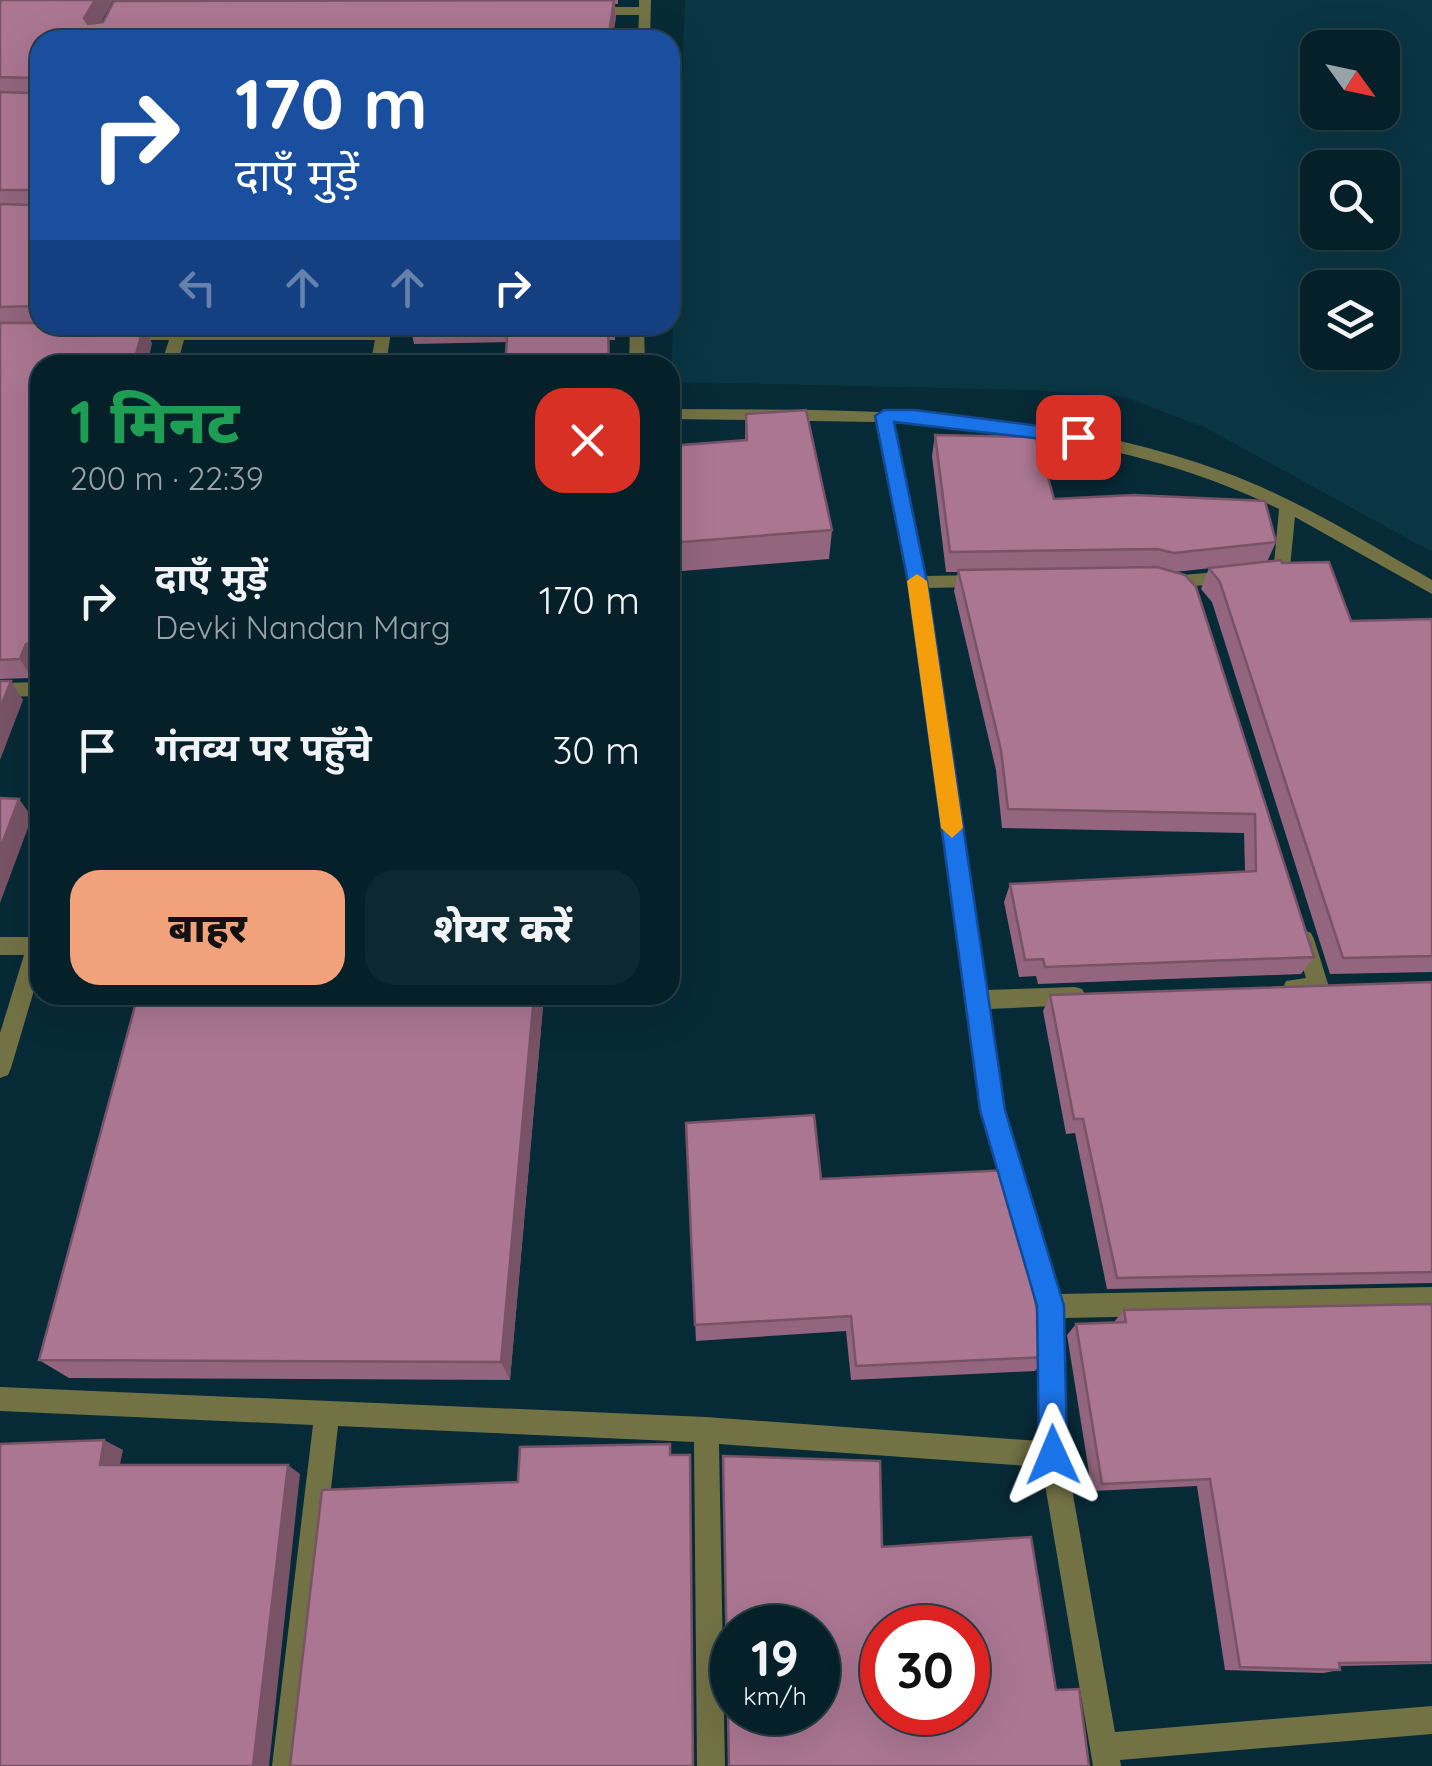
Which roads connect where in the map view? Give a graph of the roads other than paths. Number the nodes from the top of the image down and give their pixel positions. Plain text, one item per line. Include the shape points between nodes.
1 (645, 6) edge
2 (585, 11) edge
3 (99, 335) edge
4 (178, 335) joint
5 (172, 355) edge
6 (680, 414) edge
7 (884, 416) junction
8 (1288, 505) junction
9 (995, 581) edge
10 (917, 582) junction
11 (1432, 588) edge
12 (1200, 603) edge
13 (30, 689) edge
14 (0, 690) edge
15 (1296, 914) edge
16 (30, 942) edge
17 (0, 946) edge
18 (30, 970) edge
19 (1281, 988) edge
20 (1091, 996) edge
21 (977, 1000) junction
22 (0, 1068) edge
23 (1432, 1299) edge
24 (1050, 1306) junction
25 (0, 1399) edge
26 (327, 1414) junction
27 (706, 1430) junction
28 (1053, 1455) junction
29 (1432, 1720) edge
30 (1106, 1756) edge
31 (286, 1766) edge
32 (711, 1766) edge

1 - 2 street
3 - 4 street
4 - 5 street
6 - 7 street
7 - 8 street via 1078,437 1189,466
7 - 10 street
8 - 11 street
8 - 12 street via 1278,572 1160,581 1184,588
9 - 10 street
10 - 21 street
13 - 14 street
15 - 19 street via 1328,987
16 - 17 street
18 - 22 street
20 - 21 street
21 - 24 street via 993,1110
23 - 24 street
24 - 28 street
25 - 26 street
26 - 27 street
26 - 31 street
27 - 28 street
27 - 32 street
28 - 30 street
29 - 30 street

